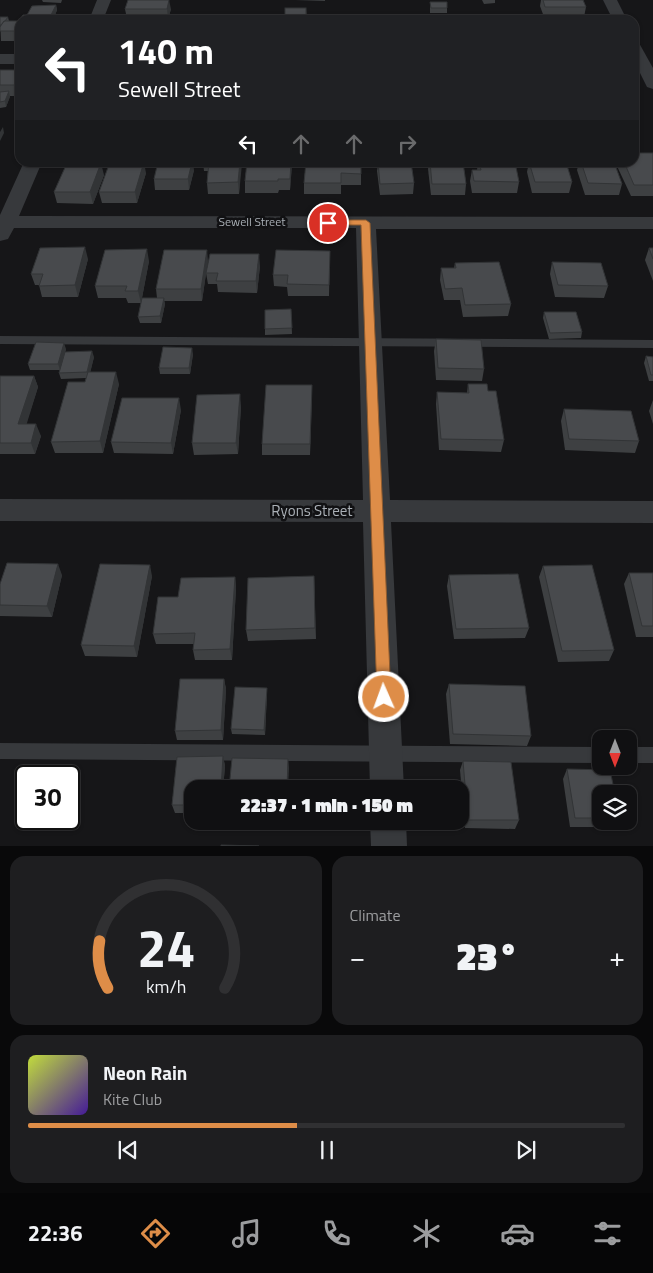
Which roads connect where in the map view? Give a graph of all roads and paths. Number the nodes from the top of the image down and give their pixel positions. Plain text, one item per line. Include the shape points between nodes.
1 (104, 0) edge
2 (610, 0) edge
3 (98, 15) edge
4 (618, 15) edge
5 (0, 59) edge
6 (15, 59) edge
7 (639, 61) edge
8 (653, 84) edge
9 (31, 167) edge
10 (366, 223) junction
11 (653, 223) edge
12 (2, 227) edge
13 (0, 340) edge
14 (370, 343) junction
15 (653, 344) edge
16 (0, 510) edge
17 (377, 511) junction
18 (653, 512) edge
19 (0, 751) edge
20 (386, 753) junction
21 (592, 755) edge
22 (638, 755) edge
23 (653, 755) edge
24 (387, 780) edge
25 (388, 830) edge
26 (389, 846) edge

1 - 3 street
2 - 4 street
5 - 6 street
7 - 8 street
9 - 12 street
10 - 11 street, Sewell Street
10 - 12 street, Sewell Street
10 - 14 street
13 - 14 lane
14 - 15 lane
14 - 17 street
16 - 17 street, Ryons Street
17 - 18 street, Ryons Street
17 - 20 street
19 - 20 lane
20 - 21 lane
20 - 24 street
22 - 23 lane
25 - 26 street

